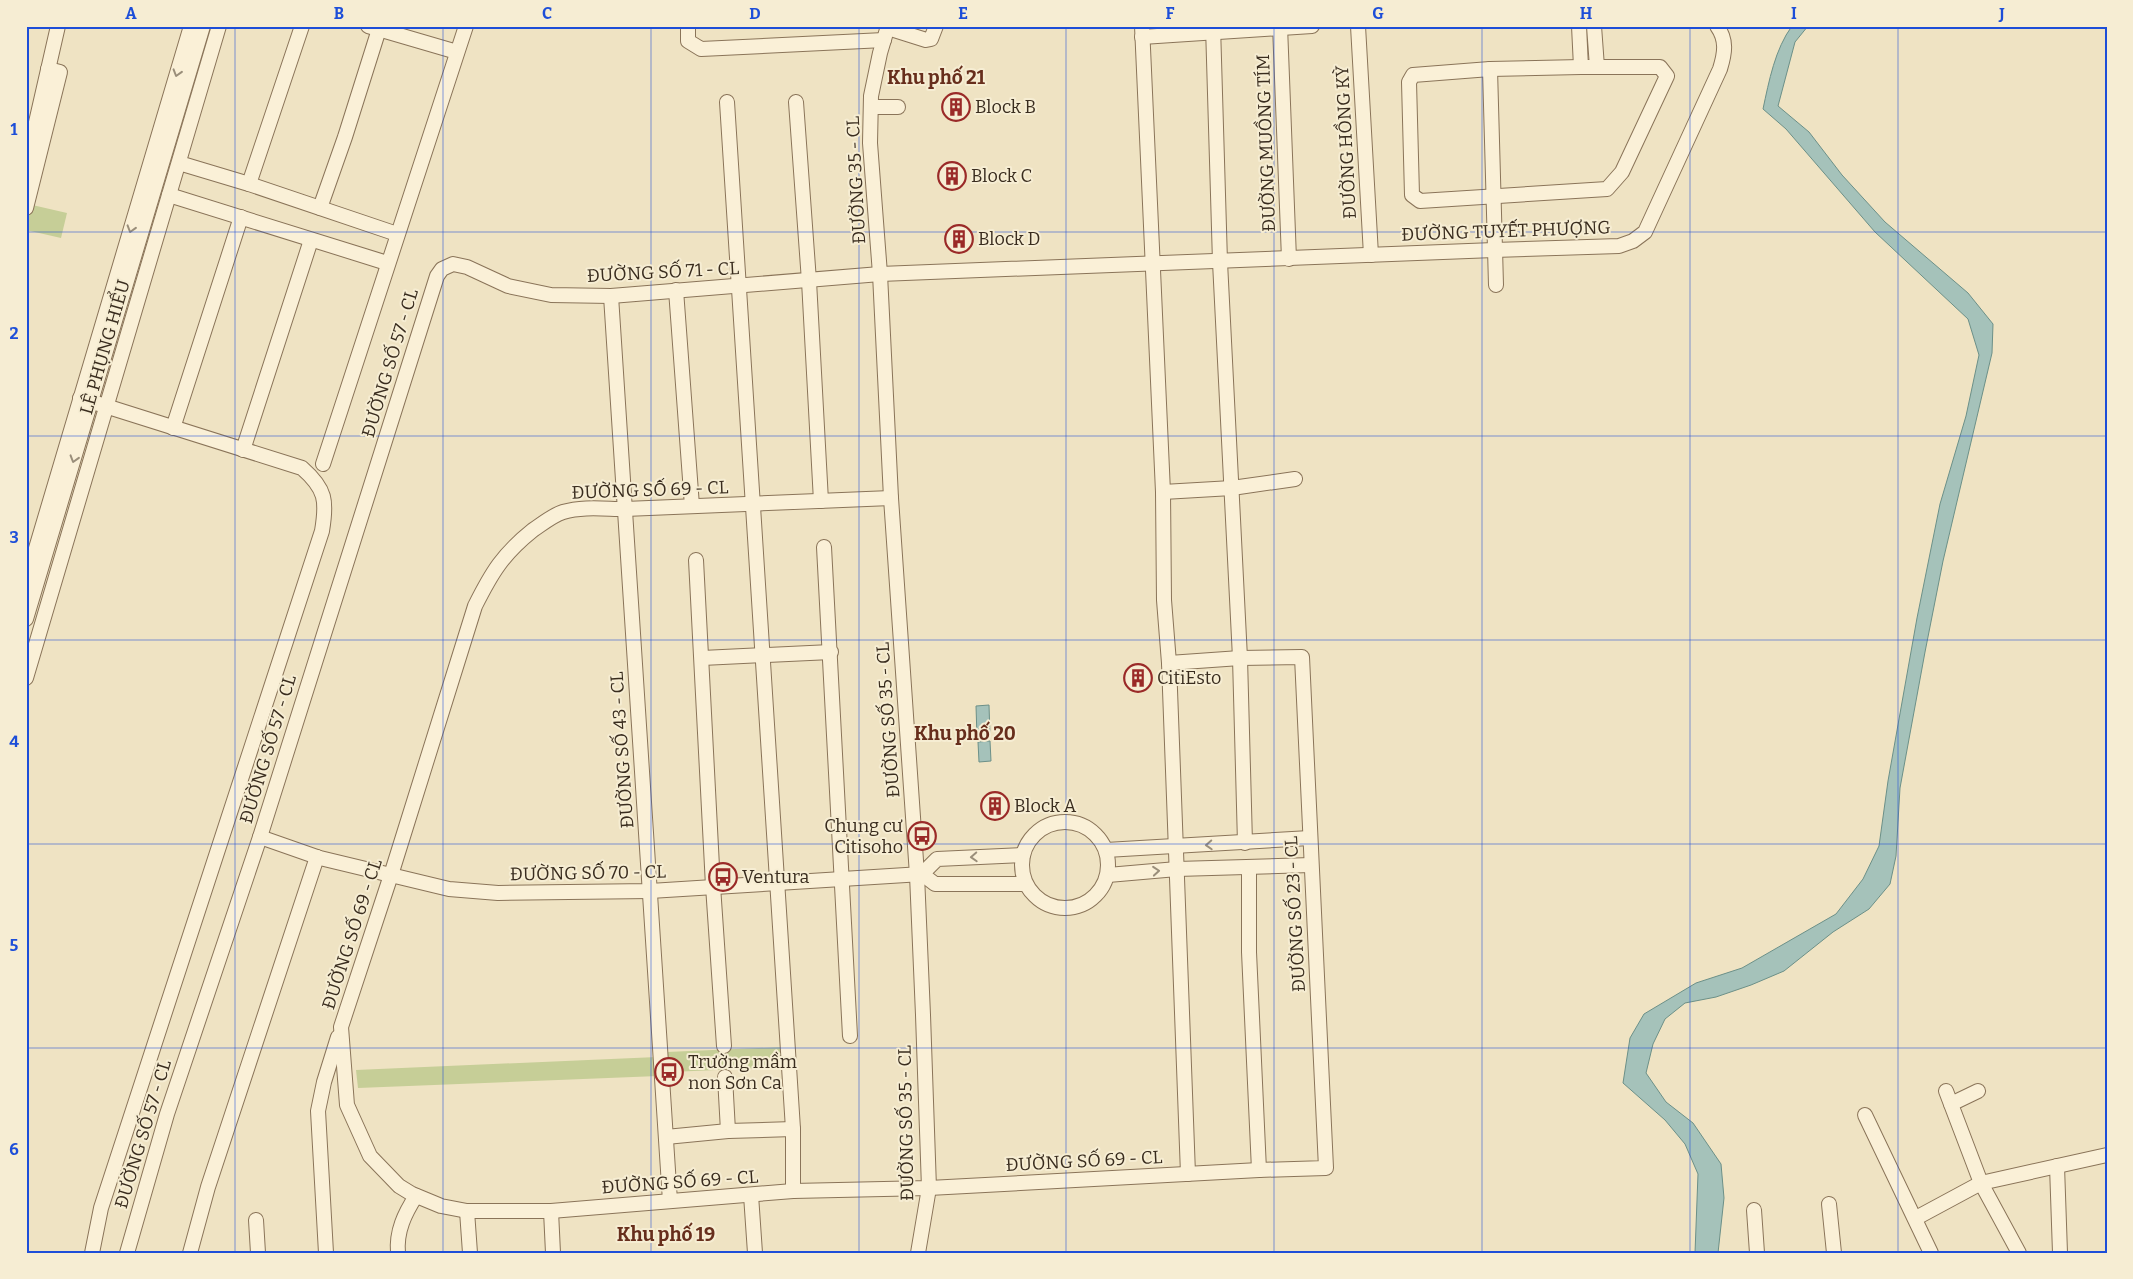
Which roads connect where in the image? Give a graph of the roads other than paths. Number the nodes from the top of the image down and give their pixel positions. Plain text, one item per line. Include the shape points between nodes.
1 (58, 26) edge
2 (191, 26) edge
3 (203, 26) edge
4 (214, 26) edge
5 (219, 26) edge
6 (302, 26) edge
7 (466, 26) edge
8 (688, 26) edge
9 (936, 26) edge
10 (1312, 26) edge
11 (1358, 26) edge
12 (1579, 26) edge
13 (1594, 26) edge
14 (1717, 26) edge
15 (375, 27) edge
16 (1280, 27) edge
17 (1213, 29) edge
18 (1142, 31) edge
19 (887, 32) edge
20 (457, 52) junction
21 (1581, 67) junction
22 (1597, 67) junction
23 (1490, 69) junction
24 (48, 70) junction
25 (727, 102) dead end
26 (796, 102) dead end
27 (871, 107) junction
28 (898, 107) dead end
29 (179, 163) junction
30 (26, 166) edge
31 (249, 184) junction
32 (170, 195) junction
33 (1493, 196) junction
34 (26, 208) edge
35 (320, 208) junction
36 (241, 218) junction
37 (397, 234) junction
38 (311, 240) junction
39 (1494, 250) junction
40 (1371, 255) junction
41 (1289, 259) junction
42 (1220, 262) junction
43 (387, 263) junction
44 (453, 264) joint
45 (1152, 264) junction
46 (880, 274) junction
47 (809, 281) junction
48 (1496, 284) dead end
49 (739, 287) junction
50 (676, 290) junction
51 (611, 296) junction
52 (95, 403) junction
53 (173, 428) junction
54 (243, 450) junction
55 (323, 464) dead end
56 (1295, 479) dead end
57 (1232, 488) junction
58 (1162, 492) junction
59 (891, 498) junction
60 (821, 501) junction
61 (753, 504) junction
62 (692, 506) junction
63 (625, 509) junction
64 (58, 528) junction
65 (824, 547) dead end
66 (696, 560) dead end
67 (26, 582) edge
68 (26, 619) edge
69 (831, 652) junction
70 (762, 656) junction
71 (702, 658) junction
72 (1240, 658) junction
73 (26, 659) edge
74 (1169, 663) junction
75 (26, 678) edge
76 (260, 837) junction
77 (1310, 838) junction
78 (1245, 843) junction
79 (1176, 846) junction
80 (1106, 850) junction
81 (1023, 855) junction
82 (317, 857) junction
83 (1311, 865) junction
84 (1249, 867) junction
85 (1177, 869) junction
86 (919, 874) junction
87 (391, 875) junction
88 (1108, 875) junction
89 (842, 878) junction
90 (777, 884) junction
91 (1025, 884) junction
92 (713, 886) junction
93 (650, 891) junction
94 (341, 1027) junction
95 (850, 1036) dead end
96 (724, 1046) dead end
97 (725, 1077) dead end
98 (1978, 1090) dead end
99 (1865, 1115) dead end
100 (792, 1129) junction
101 (728, 1131) junction
102 (666, 1137) junction
103 (2107, 1155) edge
104 (2057, 1166) junction
105 (1326, 1168) joint
106 (1259, 1170) junction
107 (1188, 1174) junction
108 (1981, 1183) junction
109 (929, 1188) junction
110 (793, 1191) junction
111 (751, 1195) junction
112 (416, 1196) junction
113 (670, 1201) junction
114 (1829, 1204) dead end
115 (1754, 1210) dead end
116 (467, 1211) junction
117 (551, 1211) junction
118 (1916, 1218) junction
119 (256, 1220) dead end
120 (92, 1253) edge
121 (127, 1253) edge
122 (190, 1253) edge
123 (258, 1253) edge
124 (326, 1253) edge
125 (398, 1253) edge
126 (470, 1253) edge
127 (553, 1253) edge
128 (755, 1253) edge
129 (918, 1253) edge
130 (1757, 1253) edge
131 (1834, 1253) edge
132 (1931, 1253) edge
133 (2018, 1253) edge
134 (2060, 1253) edge

1 - 24 street
2 -> 52 street, LÊ PHỤNG HIỂU
3 - 52 street, LÊ PHỤNG HIỂU
4 - 52 street, LÊ PHỤNG HIỂU
5 - 29 street, LÊ PHỤNG HIỂU
6 - 31 street
7 - 20 street
8 - 19 street via 688,41 701,49
9 - 19 street via 931,39 926,40
10 - 16 street
11 - 40 street, ĐƯỜNG HỒNG KỲ
12 - 21 street
13 - 22 street
14 - 39 street, ĐƯỜNG TUYẾT PHƯỢNG via 1724,41 1724,58 1645,232 1620,246
15 - 20 street
15 - 35 street via 345,137
16 - 17 street
16 - 41 street, ĐƯỜNG MUỒNG TÍM
17 - 18 street
17 - 42 street
18 - 45 street
19 - 27 street, ĐƯỜNG 35 - CL
20 - 37 street
21 - 22 street
21 - 23 street
22 - 33 street via 1660,67 1667,76 1616,181 1607,189
23 - 33 street
23 - 33 street via 1419,74 1409,82 1412,195 1420,201
24 - 30 street
24 - 34 street via 60,72
25 - 49 street
26 - 47 street
27 - 28 street
27 - 46 street, ĐƯỜNG 35 - CL via 870,144
29 - 31 street
29 - 32 street, LÊ PHỤNG HIỂU
31 - 35 street
32 - 36 street
32 - 52 street, LÊ PHỤNG HIỂU
33 - 39 street
35 - 37 street
36 - 38 street
36 - 53 street
37 - 43 street
38 - 43 street
38 - 54 street
39 - 40 street, ĐƯỜNG TUYẾT PHƯỢNG
39 - 48 street
40 - 41 street, ĐƯỜNG TUYẾT PHƯỢNG
41 - 42 street, ĐƯỜNG TUYẾT PHƯỢNG
42 - 45 street, ĐƯỜNG TUYẾT PHƯỢNG
42 - 57 street
43 - 55 street
44 - 51 street, ĐƯỜNG SỐ 71 - CL via 467,266 508,286 550,295
44 - 76 street, ĐƯỜNG SỐ 57 - CL via 442,269 437,276
45 - 46 street, ĐƯỜNG SỐ 71 - CL
45 - 58 street
46 - 47 street, ĐƯỜNG SỐ 71 - CL
46 - 59 street, ĐƯỜNG SỐ 35 - CL
47 - 49 street, ĐƯỜNG SỐ 71 - CL
47 - 60 street
49 - 50 street, ĐƯỜNG SỐ 71 - CL
49 - 61 street
50 - 51 street, ĐƯỜNG SỐ 71 - CL
50 - 62 street
51 - 63 street, ĐƯỜNG SỐ 43 - CL
52 - 53 street
52 - 64 street, LÊ PHỤNG HIỂU
52 -> 64 street, LÊ PHỤNG HIỂU
53 - 54 street
54 - 120 street via 302,468 314,478 324,494 326,510 322,531 101,1208
56 - 57 street
57 - 58 street
57 - 72 street
58 - 74 street
59 - 60 street, ĐƯỜNG SỐ 69 - CL
59 - 86 street, ĐƯỜNG SỐ 35 - CL
60 - 61 street, ĐƯỜNG SỐ 69 - CL
61 - 62 street, ĐƯỜNG SỐ 69 - CL
61 - 70 street
62 - 63 street, ĐƯỜNG SỐ 69 - CL
63 - 87 street, ĐƯỜNG SỐ 69 - CL via 592,508 562,512 511,548 491,573 475,606
63 - 93 street, ĐƯỜNG SỐ 43 - CL
64 - 67 street, LÊ PHỤNG HIỂU
64 - 68 street, LÊ PHỤNG HIỂU
64 - 73 street, LÊ PHỤNG HIỂU
64 - 75 street, LÊ PHỤNG HIỂU
65 - 69 street
66 - 71 street
69 - 70 street
69 - 89 street
70 - 71 street
70 - 90 street
71 - 92 street
72 - 74 street
72 - 77 street, ĐƯỜNG SỐ 23 - CL via 1302,657
72 - 78 street
74 - 79 street
76 - 82 street, ĐƯỜNG SỐ 70 - CL
76 - 121 street, ĐƯỜNG SỐ 57 - CL via 167,1114
77 - 78 street
77 - 83 street, ĐƯỜNG SỐ 23 - CL
78 -> 79 street
79 - 80 street
79 - 85 street
80 - 81 street via 1100,838 1089,829 1077,823 1063,822 1050,824 1038,832 1028,842
80 - 88 street
81 -> 86 street via 937,860
81 - 91 street
82 - 87 street, ĐƯỜNG SỐ 70 - CL
82 - 122 street via 208,1187
83 - 84 street
83 - 105 street, ĐƯỜNG SỐ 23 - CL
84 - 85 street
84 - 106 street via 1249,952
88 -> 85 street
85 - 107 street
86 - 89 street, ĐƯỜNG SỐ 70 - CL
86 - 91 street, ĐƯỜNG SỐ 70 - CL via 935,884
86 - 109 street, ĐƯỜNG SỐ 35 - CL
87 - 93 street, ĐƯỜNG SỐ 70 - CL via 449,889 498,893
87 - 94 street, ĐƯỜNG SỐ 69 - CL
88 - 91 street via 1100,891 1089,902 1076,908 1046,905
89 - 90 street, ĐƯỜNG SỐ 70 - CL
89 - 95 street
90 - 92 street, ĐƯỜNG SỐ 70 - CL
90 - 100 street
92 - 93 street, ĐƯỜNG SỐ 70 - CL
92 - 96 street
93 - 102 street, ĐƯỜNG SỐ 43 - CL
94 - 112 street, ĐƯỜNG SỐ 69 - CL via 347,1105 370,1156 399,1186
94 - 124 street via 318,1111
97 - 101 street
98 - 108 street via 1948,1097
99 - 118 street
100 - 101 street
100 - 110 street
101 - 102 street
102 - 113 street, ĐƯỜNG SỐ 43 - CL
103 - 104 street
104 - 108 street
104 - 134 street
105 - 106 street, ĐƯỜNG SỐ 69 - CL
106 - 107 street, ĐƯỜNG SỐ 69 - CL
107 - 109 street, ĐƯỜNG SỐ 69 - CL
108 - 118 street
108 - 133 street
109 - 110 street, ĐƯỜNG SỐ 69 - CL
109 - 129 street, ĐƯỜNG SỐ 35 - CL
110 - 111 street, ĐƯỜNG SỐ 69 - CL
111 - 113 street, ĐƯỜNG SỐ 69 - CL
111 - 128 street
112 - 116 street, ĐƯỜNG SỐ 69 - CL via 441,1206
112 - 125 street via 400,1226
113 - 117 street, ĐƯỜNG SỐ 69 - CL
114 - 131 street
115 - 130 street
116 - 117 street, ĐƯỜNG SỐ 69 - CL
116 - 126 street
117 - 127 street
118 - 132 street
119 - 123 street

